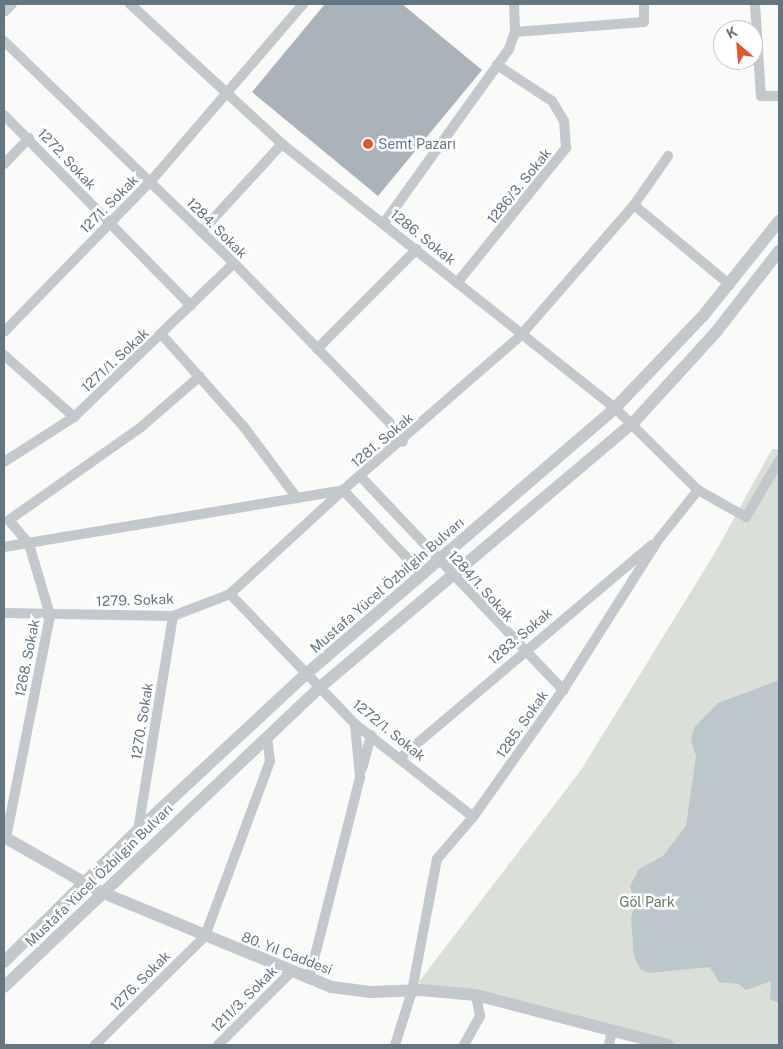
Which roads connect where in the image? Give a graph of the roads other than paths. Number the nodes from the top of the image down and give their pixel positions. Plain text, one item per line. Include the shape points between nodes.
1 (12, 4) edge
2 (130, 4) edge
3 (303, 4) edge
4 (514, 4) edge
5 (644, 4) edge
6 (755, 4) edge
7 (4, 12) edge
8 (515, 32) junction
9 (4, 41) edge
10 (497, 65) junction
11 (229, 92) junction
12 (779, 96) edge
13 (4, 115) edge
14 (29, 138) junction
15 (282, 144) junction
16 (668, 156) dead end
17 (4, 164) edge
18 (152, 181) junction
19 (634, 205) junction
20 (779, 221) edge
21 (109, 223) junction
22 (384, 223) junction
23 (201, 232) junction
24 (417, 249) junction
25 (779, 251) edge
26 (234, 263) junction
27 (458, 283) junction
28 (730, 286) junction
29 (191, 306) junction
30 (4, 332) edge
31 (162, 335) junction
32 (521, 335) junction
33 (317, 350) junction
34 (4, 355) edge
35 (200, 376) junction
36 (615, 408) junction
37 (74, 417) junction
38 (633, 423) junction
39 (403, 442) junction
40 (4, 462) edge
41 (779, 462) edge
42 (361, 477) junction
43 (343, 490) junction
44 (698, 490) junction
45 (297, 498) junction
46 (6, 517) edge
47 (658, 540) junction
48 (28, 544) junction
49 (4, 547) edge
50 (440, 560) junction
51 (422, 575) junction
52 (453, 575) junction
53 (230, 594) junction
54 (4, 613) edge
55 (50, 615) junction
56 (173, 616) junction
57 (522, 651) junction
58 (305, 675) junction
59 (320, 688) junction
60 (563, 690) junction
61 (355, 724) junction
62 (371, 735) junction
63 (267, 738) junction
64 (401, 757) junction
65 (360, 777) junction
66 (473, 817) junction
67 (138, 830) junction
68 (5, 837) edge
69 (86, 881) junction
70 (101, 892) junction
71 (204, 936) junction
72 (6, 956) edge
73 (290, 973) junction
74 (309, 979) junction
75 (4, 987) edge
76 (412, 991) junction
77 (476, 995) junction
78 (612, 1030) junction
79 (95, 1045) edge
80 (218, 1045) edge
81 (395, 1045) edge
82 (464, 1045) edge
83 (609, 1045) edge
84 (668, 1045) edge

1 - 7 street
2 - 11 street, 1286. Sokak
3 - 11 street, 1271. Sokak
4 - 8 street
5 - 8 street via 644,22
6 - 12 street via 762,96
8 - 10 street via 509,49
9 - 18 street, 1284. Sokak
10 - 22 street
10 - 27 street, 1286/3. Sokak via 552,101 564,121 566,148
11 - 15 street, 1286. Sokak
11 - 18 street, 1271. Sokak
13 - 14 street, 1272. Sokak
14 - 17 street
14 - 21 street, 1272. Sokak
15 - 22 street, 1286. Sokak
15 - 23 street
16 - 19 street, 1281. Sokak
18 - 21 street, 1271. Sokak
18 - 23 street, 1284. Sokak
19 - 28 street
19 - 32 street, 1281. Sokak
20 - 28 street, Mustafa Yücel Özbilgin Bulvarı
21 - 29 street, 1272. Sokak
21 - 30 street, 1271. Sokak
22 - 24 street, 1286. Sokak
23 - 26 street, 1284. Sokak
24 - 27 street, 1286. Sokak
24 - 33 street
25 - 38 street, Mustafa Yücel Özbilgin Bulvarı via 716,332
26 - 29 street, 1271/1. Sokak
26 - 33 street, 1284. Sokak
27 - 32 street, 1286. Sokak
28 - 36 street, Mustafa Yücel Özbilgin Bulvarı
29 - 31 street, 1271/1. Sokak
31 - 35 street
31 - 37 street, 1271/1. Sokak
32 - 36 street, 1286. Sokak
32 - 39 street, 1281. Sokak
33 - 39 street, 1284. Sokak via 389,422
34 - 37 street
35 - 45 street
35 - 46 street via 140,428
36 - 38 street, 1286. Sokak
36 - 50 street, Mustafa Yücel Özbilgin Bulvarı
37 - 40 street, 1271/1. Sokak
38 - 44 street, 1286. Sokak
38 - 52 street, Mustafa Yücel Özbilgin Bulvarı
39 - 42 street, 1281. Sokak
41 - 44 street, 1286. Sokak via 746,517
42 - 43 street, 1281. Sokak
42 - 50 street, 1284/1. Sokak
43 - 45 street, 1281. Sokak
43 - 51 street
43 - 53 street, 1279. Sokak
44 - 47 street, 1285. Sokak
45 - 48 street, 1281. Sokak
46 - 48 street
47 - 57 street, 1283. Sokak
47 - 60 street, 1285. Sokak
48 - 49 street, 1281. Sokak
48 - 55 street, 1268. Sokak
50 - 51 street, Mustafa Yücel Özbilgin Bulvarı
50 - 52 street, 1284/1. Sokak
51 - 58 street, Mustafa Yücel Özbilgin Bulvarı
52 - 57 street, 1284/1. Sokak
52 - 59 street, Mustafa Yücel Özbilgin Bulvarı
53 - 56 street, 1279. Sokak
53 - 58 street, 1272/1. Sokak
54 - 55 street, 1279. Sokak
55 - 56 street, 1279. Sokak
55 - 68 street, 1268. Sokak
56 - 67 street, 1270. Sokak
57 - 60 street, 1284/1. Sokak
57 - 64 street, 1283. Sokak
58 - 59 street, 1272/1. Sokak
58 - 67 street, Mustafa Yücel Özbilgin Bulvarı
59 - 61 street, 1272/1. Sokak
59 - 63 street, Mustafa Yücel Özbilgin Bulvarı
60 - 66 street, 1285. Sokak
61 - 62 street, 1272/1. Sokak
61 - 65 street
62 - 64 street, 1272/1. Sokak
62 - 65 street
63 - 70 street, Mustafa Yücel Özbilgin Bulvarı
63 - 71 street via 270,761
64 - 66 street, 1272/1. Sokak
65 - 74 street
66 - 76 street, 1285. Sokak via 437,859
67 - 69 street, Mustafa Yücel Özbilgin Bulvarı
68 - 69 street, 80. Yıl Caddesi
69 - 70 street, 80. Yıl Caddesi
69 - 72 street, Mustafa Yücel Özbilgin Bulvarı
70 - 71 street, 80. Yıl Caddesi
70 - 75 street, Mustafa Yücel Özbilgin Bulvarı
71 - 73 street, 80. Yıl Caddesi
71 - 79 street, 1276. Sokak
73 - 74 street, 80. Yıl Caddesi
73 - 80 street, 1211/3. Sokak
74 - 76 street, 80. Yıl Caddesi via 371,992
76 - 77 street, 80. Yıl Caddesi
76 - 81 street, 1285. Sokak
77 - 78 street, 80. Yıl Caddesi
77 - 82 street via 480,1016
78 - 83 street
78 - 84 street, 80. Yıl Caddesi

